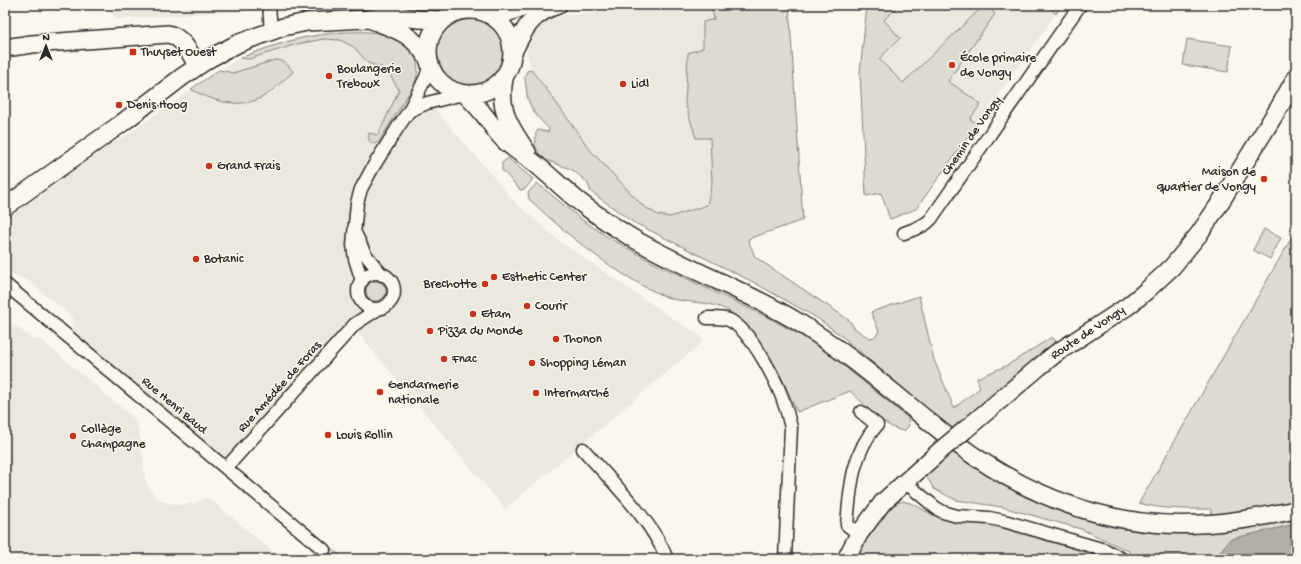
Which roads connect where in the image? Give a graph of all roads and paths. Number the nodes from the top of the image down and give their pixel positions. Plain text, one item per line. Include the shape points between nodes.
1 (269, 5) edge
2 (528, 5) edge
3 (558, 5) edge
4 (1080, 5) edge
5 (492, 16) junction
6 (367, 19) junction
7 (443, 20) junction
8 (271, 31) junction
9 (5, 48) edge
10 (513, 52) junction
11 (429, 62) junction
12 (198, 66) junction
13 (1296, 77) edge
14 (504, 79) junction
15 (464, 94) junction
16 (409, 111) junction
17 (537, 166) junction
18 (5, 207) edge
19 (354, 230) junction
20 (904, 233) dead end
21 (382, 275) junction
22 (362, 281) junction
23 (5, 284) edge
24 (361, 301) junction
25 (378, 309) junction
26 (707, 318) dead end
27 (355, 324) junction
28 (861, 412) dead end
29 (583, 450) dead end
30 (226, 468) junction
31 (905, 482) junction
32 (1296, 510) edge
33 (859, 534) junction
34 (324, 550) dead end
35 (667, 559) edge
36 (785, 559) edge
37 (846, 559) edge
38 (1122, 559) edge

1 - 8 street
2 - 5 main road
3 - 10 main road via 540,12 531,20
4 - 20 street, Chemin de Vongy via 931,219 926,224
5 - 7 main road via 480,11 467,10 454,13
5 - 10 main road via 507,32
6 - 7 main road via 392,15
6 - 8 main road via 308,22
6 - 11 main road via 404,33 416,42
7 - 11 main road via 431,37 428,48
8 - 12 main road via 232,46
9 - 12 main road via 168,34 180,40
10 - 14 main road
11 - 15 main road via 437,79 444,86
11 - 16 street via 426,77
12 - 18 main road
13 - 31 main road, Route de Vongy, bridge via 1218,206 1176,263 1137,299 1047,361
14 - 15 main road via 486,92
14 - 17 main road via 502,98 507,119
15 - 16 street via 427,103
15 - 17 main road via 505,141
16 - 19 street via 364,182 357,203
17 - 32 main road via 579,201 628,235 798,322 853,360 959,445 1039,494 1083,510 1129,520 1176,524 1223,522
19 - 21 street via 365,254
19 - 22 street via 354,254
21 - 22 street via 373,274
21 - 25 street via 392,283 394,295 390,304
22 - 24 street via 359,289
23 - 30 street, Rue Henri Baud
24 - 25 street via 370,308
24 - 27 street, Rue Amédée de Foras
25 - 27 street, Rue Amédée de Foras
26 - 36 street via 730,320 744,333 761,355 786,409 791,427
27 - 30 street, Rue Amédée de Foras
28 - 33 street via 877,425 863,444 856,461 850,494 847,525
29 - 35 street via 645,520
30 - 34 street, Rue Henri Baud
31 - 33 main road, Route de Vongy via 883,502
31 - 38 street via 943,512 1004,521 1105,550
33 - 37 main road, Route de Vongy

